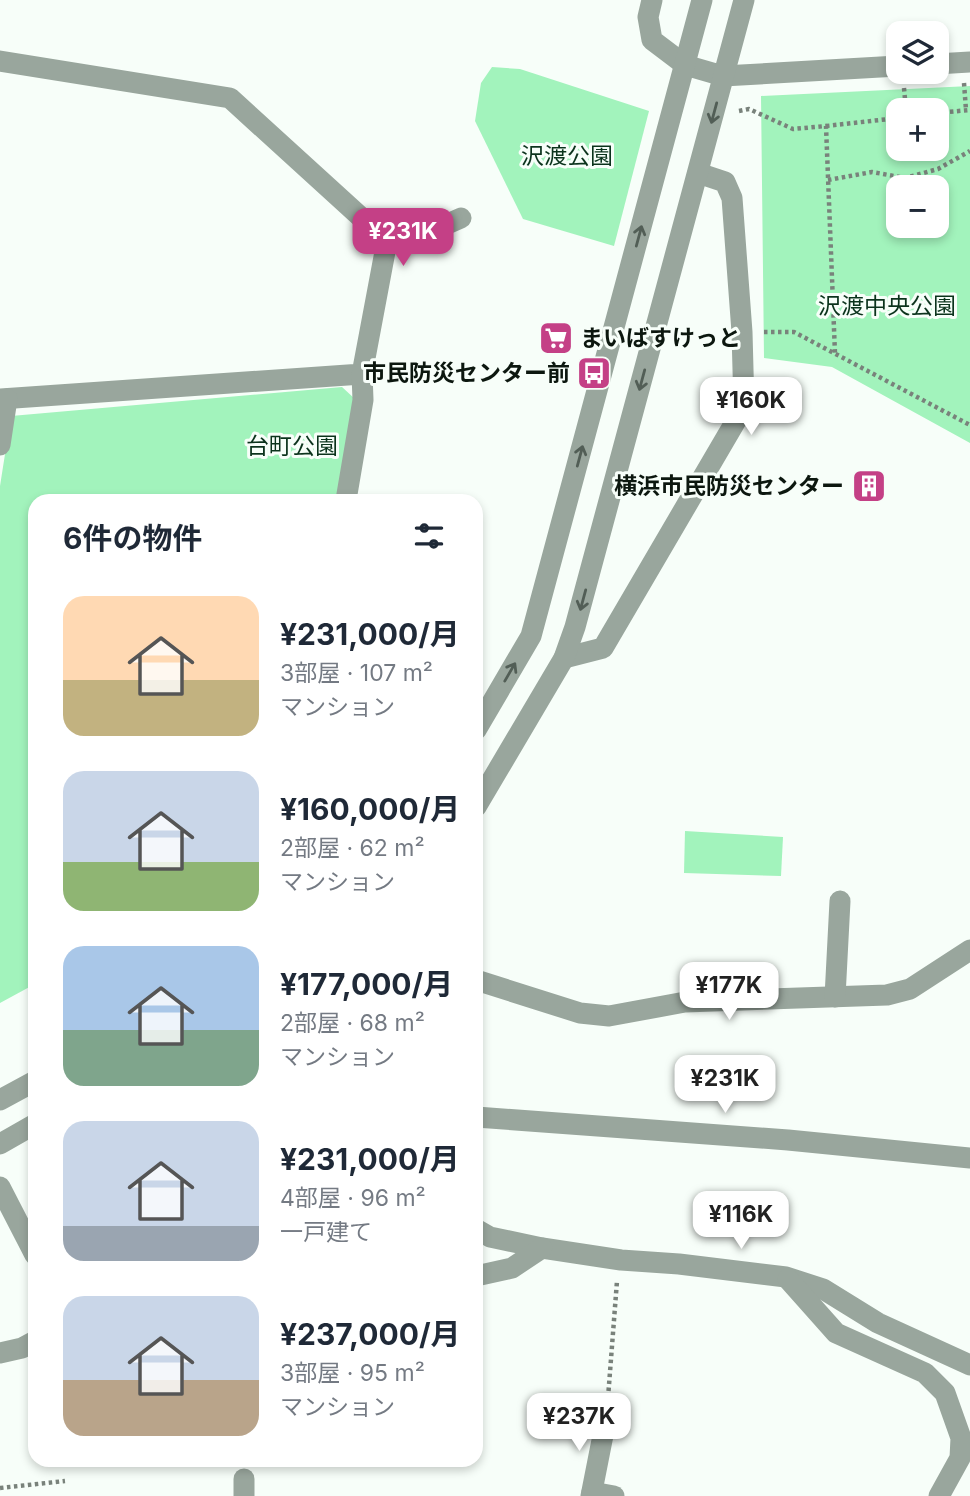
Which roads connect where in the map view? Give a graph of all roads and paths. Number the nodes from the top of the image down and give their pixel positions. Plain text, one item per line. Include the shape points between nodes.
1 (652, 0) edge
2 (702, 0) edge
3 (744, 0) edge
4 (0, 61) edge
5 (685, 65) junction
6 (949, 66) edge
7 (967, 69) edge
8 (886, 73) edge
9 (723, 76) junction
10 (714, 110) junction
11 (968, 110) edge
12 (949, 112) edge
13 (886, 119) edge
14 (826, 126) junction
15 (970, 151) edge
16 (698, 173) junction
17 (828, 180) junction
18 (461, 218) dead end
19 (387, 241) junction
20 (742, 332) junction
21 (835, 354) junction
22 (362, 374) junction
23 (4, 399) edge
24 (970, 425) edge
25 (0, 445) edge
26 (347, 494) edge
27 (564, 657) junction
28 (483, 718) edge
29 (483, 795) edge
30 (840, 901) dead end
31 (970, 950) edge
32 (483, 982) edge
33 (835, 997) junction
34 (28, 1085) edge
35 (0, 1100) edge
36 (483, 1118) edge
37 (28, 1128) edge
38 (0, 1144) edge
39 (970, 1158) edge
40 (0, 1187) edge
41 (483, 1233) edge
42 (28, 1240) edge
43 (542, 1248) junction
44 (619, 1266) junction
45 (483, 1274) edge
46 (786, 1278) junction
47 (28, 1345) edge
48 (0, 1353) edge
49 (970, 1365) edge
50 (606, 1420) joint
51 (65, 1481) dead end
52 (0, 1488) edge
53 (592, 1494) edge
54 (614, 1496) edge
55 (939, 1496) edge

1 - 5 street via 648,17 652,40
2 - 5 street
3 - 9 street
4 - 19 street via 230,99
5 - 9 street
28 -> 5 street via 531,636
6 - 7 street
7 - 11 path
8 - 9 street
9 - 10 street
10 - 14 path via 748,109 793,129
10 -> 16 street
11 - 12 path
13 - 14 path
14 - 17 path
15 - 17 path via 938,169 905,178 872,172
16 - 20 street via 725,182 732,198
16 -> 27 street
17 - 21 path
18 - 19 street via 404,243
19 - 22 street
20 - 21 path via 794,332
20 - 27 street via 744,407 603,648
21 - 24 path
22 - 23 street
22 - 26 street via 363,400
23 - 25 street
27 - 29 street
30 - 33 street
31 - 33 street via 910,989 887,995
32 - 33 street via 580,1013 609,1016 685,1002
34 - 35 street
36 - 39 street
37 - 38 street
40 - 42 street
41 - 43 street
43 - 44 street
43 - 45 street via 512,1268
44 - 46 street via 679,1264
44 - 50 path
46 - 49 street via 823,1289 878,1323
46 - 55 street via 836,1334 925,1373 945,1393 961,1438 960,1458
47 - 48 street
50 - 53 street
51 - 52 path
53 - 54 street

